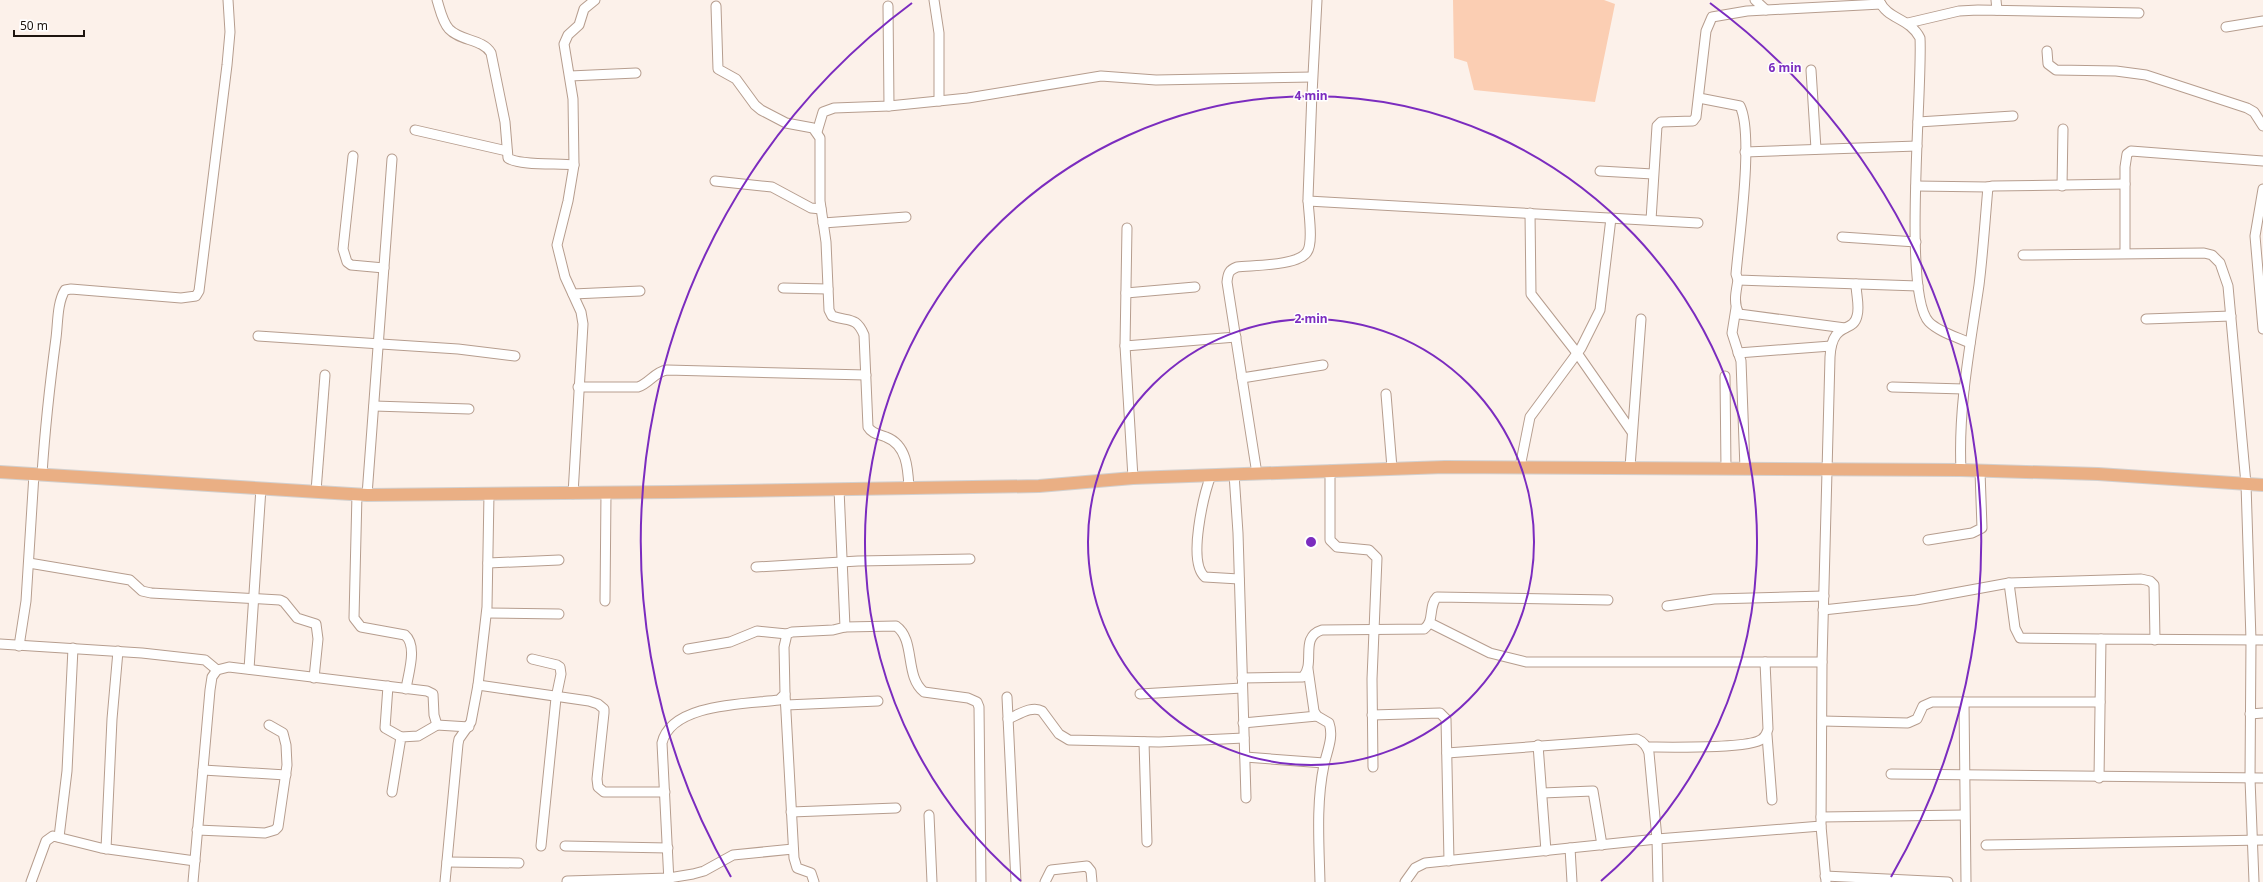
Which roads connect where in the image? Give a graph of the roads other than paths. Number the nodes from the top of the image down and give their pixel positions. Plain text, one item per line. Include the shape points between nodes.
1 (228, 0) edge
2 (437, 0) edge
3 (595, 0) edge
4 (934, 0) edge
5 (1317, 0) edge
6 (1755, 0) edge
7 (1996, 0) edge
8 (1880, 2) edge
9 (1801, 4) edge
10 (716, 6) dead end
11 (888, 6) dead end
12 (1766, 10) junction
13 (1997, 10) junction
14 (2139, 13) dead end
15 (2263, 21) edge
16 (1908, 23) junction
17 (2226, 27) dead end
18 (2047, 51) dead end
19 (1811, 70) dead end
20 (636, 73) dead end
21 (570, 76) junction
22 (1312, 77) junction
23 (1699, 98) junction
24 (939, 101) junction
25 (889, 106) junction
26 (2013, 116) dead end
27 (1918, 122) junction
28 (2263, 126) edge
29 (2063, 129) dead end
30 (415, 130) dead end
31 (817, 132) junction
32 (1917, 146) junction
33 (1816, 149) junction
34 (507, 151) junction
35 (1745, 152) junction
36 (354, 156) dead end
37 (392, 159) dead end
38 (2263, 161) edge
39 (574, 164) junction
40 (1600, 171) dead end
41 (1653, 174) junction
42 (715, 181) dead end
43 (2125, 184) junction
44 (1916, 186) junction
45 (2062, 186) junction
46 (1988, 188) junction
47 (2263, 189) edge
48 (1308, 201) junction
49 (821, 209) junction
50 (1530, 213) junction
51 (906, 217) dead end
52 (1611, 218) junction
53 (1651, 220) junction
54 (1698, 223) dead end
55 (823, 224) junction
56 (1127, 228) dead end
57 (2259, 235) edge
58 (1842, 237) dead end
59 (1916, 242) junction
60 (2124, 253) junction
61 (2023, 255) dead end
62 (384, 268) junction
63 (1738, 280) junction
64 (1856, 284) junction
65 (1918, 286) junction
66 (1194, 287) dead end
67 (783, 288) dead end
68 (828, 289) junction
69 (640, 291) dead end
70 (1126, 293) junction
71 (572, 294) junction
72 (1736, 308) junction
73 (2231, 316) junction
74 (1641, 319) dead end
75 (2146, 319) dead end
76 (1845, 328) junction
77 (2263, 329) edge
78 (258, 336) dead end
79 (1236, 336) junction
80 (1970, 343) junction
81 (379, 344) junction
82 (1125, 346) junction
83 (1831, 346) junction
84 (1738, 352) junction
85 (1577, 353) junction
86 (515, 356) dead end
87 (1323, 365) dead end
88 (325, 375) dead end
89 (866, 375) junction
90 (1725, 376) dead end
91 (1242, 378) junction
92 (578, 387) junction
93 (1892, 387) dead end
94 (1964, 389) junction
95 (1386, 394) dead end
96 (374, 406) junction
97 (470, 409) dead end
98 (1632, 432) junction
99 (1520, 467) junction
100 (1630, 467) junction
101 (1392, 468) junction
102 (1726, 469) junction
103 (1745, 469) junction
104 (1330, 470) junction
105 (1962, 470) junction
106 (1826, 471) junction
107 (1980, 471) junction
108 (0, 472) edge
109 (38, 474) junction
110 (1234, 474) junction
111 (1257, 474) junction
112 (1211, 475) junction
113 (1133, 478) junction
114 (2246, 484) junction
115 (2263, 485) edge
116 (261, 488) junction
117 (908, 488) junction
118 (839, 489) junction
119 (316, 491) junction
120 (606, 493) junction
121 (362, 494) junction
122 (489, 494) junction
123 (573, 494) junction
124 (1928, 540) dead end
125 (970, 559) dead end
126 (559, 560) dead end
127 (843, 562) junction
128 (29, 563) junction
129 (488, 563) junction
130 (756, 566) dead end
131 (1239, 579) junction
132 (2009, 583) junction
133 (1824, 596) junction
134 (254, 599) junction
135 (1608, 600) dead end
136 (605, 601) dead end
137 (1667, 606) dead end
138 (1823, 610) junction
139 (487, 613) junction
140 (559, 614) dead end
141 (1430, 623) junction
142 (845, 627) junction
143 (1375, 628) junction
144 (787, 634) junction
145 (2101, 639) junction
146 (2155, 640) junction
147 (2251, 640) junction
148 (2263, 640) edge
149 (0, 644) edge
150 (19, 646) junction
151 (73, 648) junction
152 (688, 649) dead end
153 (118, 651) junction
154 (532, 659) dead end
155 (1765, 662) junction
156 (1822, 662) junction
157 (1307, 668) junction
158 (249, 669) junction
159 (217, 670) junction
160 (314, 678) junction
161 (1242, 678) junction
162 (478, 685) junction
163 (388, 686) junction
164 (1242, 688) junction
165 (406, 689) junction
166 (785, 694) junction
167 (1140, 694) dead end
168 (1007, 697) dead end
169 (556, 698) junction
170 (878, 701) dead end
171 (1964, 702) junction
172 (2100, 702) junction
173 (786, 705) junction
174 (2263, 713) edge
175 (2250, 714) junction
176 (1372, 715) junction
177 (1317, 716) junction
178 (1008, 719) junction
179 (1822, 721) junction
180 (1243, 723) junction
181 (269, 725) dead end
182 (437, 725) junction
183 (469, 727) junction
184 (1767, 734) junction
185 (401, 736) junction
186 (1244, 738) junction
187 (1144, 742) junction
188 (1538, 745) junction
189 (1647, 747) junction
190 (1448, 752) junction
191 (1245, 757) junction
192 (1324, 763) junction
193 (1373, 767) dead end
194 (202, 770) junction
195 (1891, 774) dead end
196 (286, 775) junction
197 (1964, 776) junction
198 (2099, 778) junction
199 (2263, 778) edge
200 (2250, 779) junction
201 (392, 792) dead end
202 (666, 792) junction
203 (1542, 793) junction
204 (1246, 798) dead end
205 (1772, 800) dead end
206 (896, 808) dead end
207 (791, 812) junction
208 (929, 815) dead end
209 (1964, 815) junction
210 (1821, 821) junction
211 (197, 830) junction
212 (59, 837) junction
213 (1657, 839) junction
214 (2253, 840) junction
215 (2263, 840) edge
216 (1147, 842) dead end
217 (1602, 845) junction
218 (1986, 845) dead end
219 (541, 846) dead end
220 (564, 846) dead end
221 (668, 848) junction
222 (1570, 848) junction
223 (106, 849) junction
224 (793, 849) junction
225 (1546, 851) junction
226 (195, 861) junction
227 (1448, 861) junction
228 (447, 862) junction
229 (519, 863) dead end
230 (1826, 879) edge
231 (669, 880) edge
232 (567, 881) dead end
233 (31, 882) edge
234 (193, 882) edge
235 (445, 882) edge
236 (814, 882) edge
237 (932, 882) edge
238 (981, 882) edge
239 (1016, 882) edge
240 (1046, 882) edge
241 (1092, 882) edge
242 (1320, 882) edge
243 (1405, 882) edge
244 (1572, 882) edge
245 (1658, 882) edge
246 (1948, 882) edge
247 (1966, 882) edge
248 (2254, 882) edge

1 - 109 street via 228,58 199,291 196,296 181,298 65,290 59,312
2 - 34 street via 448,28 456,35 488,48 491,53 505,122
3 - 21 street via 584,9 579,25 566,38 564,49
4 - 24 street via 939,33
5 - 22 street
6 - 12 street
7 - 13 street
8 - 9 street
8 - 16 street via 1888,13
9 - 12 street
10 - 31 street via 718,69 736,79 761,110 786,123 813,128
11 - 25 street
12 - 23 street via 1718,14 1712,17 1706,31
13 - 14 street
13 - 16 street via 1959,11
15 - 17 street
16 - 27 street via 1920,38
18 - 28 street via 2048,64 2056,70 2124,72 2157,78 2247,108 2254,112
19 - 33 street
20 - 21 street
21 - 39 street
22 - 24 street via 1156,80 1101,76
22 - 48 street
23 - 35 street via 1740,106 1744,117
23 - 41 street via 1693,121 1661,122 1657,126
24 - 25 street
25 - 31 street via 834,108 825,111
26 - 27 street
27 - 32 street
29 - 45 street
30 - 34 street
31 - 49 street via 820,138
32 - 33 street
32 - 44 street
33 - 35 street
34 - 39 street via 508,158 512,161
35 - 63 street via 1736,274
36 - 62 street via 344,242 345,257 351,265
37 - 62 street
38 - 43 street via 2131,151 2127,154
39 - 71 street via 557,244
40 - 41 street
41 - 53 street
42 - 49 street via 772,187 811,208
43 - 45 street
43 - 60 street
44 - 46 street
44 - 59 street
45 - 46 street
46 - 80 street
47 - 57 street
48 - 50 street
48 - 79 street via 1310,243 1304,255 1291,262 1237,267 1231,269 1228,274
49 - 55 street
50 - 52 street
50 - 85 street via 1531,294
51 - 55 street
52 - 53 street
52 - 85 street via 1600,310
53 - 54 street
55 - 68 street
56 - 70 street
57 - 77 street
58 - 59 street
59 - 65 street
60 - 61 street
60 - 73 street via 2188,252 2212,255 2225,273
62 - 81 street
63 - 64 street
63 - 72 street
64 - 65 street
64 - 76 street via 1858,315 1855,322
65 - 80 street via 1923,313 1929,322
66 - 70 street
67 - 68 street
68 - 89 street via 829,310 832,316 854,321 864,335
69 - 71 street
70 - 82 street
71 - 92 street via 581,312 583,324
72 - 76 street via 1740,314
72 - 84 street via 1732,333
73 - 75 street
73 - 114 street
74 - 98 street
76 - 83 street via 1837,332
78 - 81 street
79 - 82 street
79 - 91 street
80 - 94 street
81 - 86 street
81 - 96 street
82 - 113 street
83 - 84 street
83 - 106 street
84 - 103 street via 1743,392
85 - 98 street
85 - 99 street via 1530,417
87 - 91 street
88 - 119 street
89 - 92 street via 667,370 655,373 638,387
89 - 117 street via 868,427 874,433 893,440 903,453
90 - 102 street
91 - 111 street
92 - 123 street
93 - 94 street
94 - 105 street via 1960,443
95 - 101 street
96 - 97 street
96 - 121 street
98 - 100 street
99 - 100 main road
99 - 101 main road
100 - 102 main road
101 - 104 main road
102 - 103 main road
103 - 106 main road
104 - 111 main road
104 - 143 street via 1330,540 1337,547 1369,550 1377,558
105 - 106 main road
105 - 107 main road
106 - 133 street
107 - 114 main road via 2098,474
107 - 124 street via 1982,528 1972,533
108 - 109 main road
109 - 116 main road
109 - 128 street
110 - 111 main road
110 - 112 main road
110 - 131 street
112 - 113 main road
112 - 131 street via 1204,494 1198,533 1200,570 1205,577
113 - 117 main road via 1039,486
114 - 115 main road
114 - 147 street
116 - 119 main road
116 - 134 street
117 - 118 main road
118 - 120 main road
118 - 127 street
119 - 121 main road
120 - 123 main road
120 - 136 street
121 - 122 main road
121 - 165 street via 354,618 362,626 405,635 408,638 411,649
122 - 123 main road
122 - 129 street
125 - 127 street
126 - 129 street
127 - 130 street
127 - 142 street
128 - 134 street via 130,580 142,591 151,593
128 - 150 street
129 - 139 street
131 - 161 street
132 - 138 street via 1916,600
132 - 145 street via 2015,628 2020,638
132 - 146 street via 2141,579 2150,581 2155,589
133 - 137 street via 1714,599
133 - 138 street
134 - 158 street
134 - 160 street via 280,600 297,618 316,624 318,639
135 - 141 street via 1440,597 1434,600
138 - 156 street
139 - 140 street
139 - 162 street
141 - 143 street via 1419,630
141 - 155 street via 1490,654 1526,662
142 - 144 street
142 - 238 street via 896,626 904,634 913,676 920,689 924,692 968,698 977,702
143 - 157 street via 1314,632 1310,637
143 - 176 street
144 - 152 street via 757,631 730,642
144 - 166 street via 784,647
145 - 146 street
145 - 172 street
146 - 147 street
147 - 148 street
147 - 175 street
149 - 150 street
150 - 151 street
151 - 153 street
151 - 212 street via 67,771
153 - 159 street via 205,660
153 - 223 street
154 - 169 street via 560,667
155 - 156 street
155 - 184 street
156 - 179 street
157 - 161 street via 1306,674 1298,678
157 - 177 street
158 - 159 street via 223,667
158 - 160 street
159 - 194 street via 211,684
160 - 163 street
161 - 164 street
162 - 169 street
162 - 183 street
163 - 165 street
163 - 185 street via 385,728
164 - 167 street
164 - 180 street
165 - 182 street via 433,694
166 - 173 street
166 - 202 street via 779,700 699,711 671,727 664,734 662,743
168 - 178 street
169 - 202 street via 594,702 604,709 597,779 601,791
169 - 219 street
170 - 173 street
171 - 172 street
171 - 179 street via 1926,703 1917,719 1908,723
171 - 197 street
172 - 198 street
173 - 207 street
174 - 175 street
175 - 200 street
176 - 190 street via 1440,713 1447,725
176 - 193 street
177 - 180 street
177 - 192 street via 1329,723 1330,727 1330,743
178 - 187 street via 1031,709 1038,709 1059,734 1069,740
178 - 239 street
179 - 210 street
180 - 186 street
181 - 196 street via 285,737
182 - 183 street
182 - 185 street via 418,736
183 - 228 street via 458,744
184 - 189 street via 1756,742 1739,745
184 - 205 street
185 - 201 street
186 - 187 street
186 - 191 street
187 - 216 street
188 - 189 street via 1637,740
188 - 190 street
188 - 203 street
189 - 213 street
190 - 227 street
191 - 192 street
191 - 204 street
192 - 242 street via 1319,812
194 - 196 street
194 - 211 street
195 - 197 street
196 - 211 street via 280,818 275,830 266,833
197 - 198 street
197 - 209 street
198 - 200 street
199 - 200 street
200 - 214 street
202 - 221 street
203 - 217 street via 1593,791
203 - 225 street
206 - 207 street
207 - 224 street
208 - 237 street
209 - 210 street
209 - 247 street
210 - 213 street
210 - 230 street
211 - 226 street
212 - 223 street
212 - 233 street via 53,836 46,841
213 - 217 street
213 - 245 street
214 - 215 street
214 - 218 street
214 - 248 street
217 - 222 street
220 - 221 street
221 - 231 street
222 - 225 street
222 - 244 street
223 - 226 street
224 - 231 street via 732,855 704,871
224 - 236 street via 797,868 811,872
225 - 227 street
226 - 234 street
227 - 243 street via 1420,865 1410,873
228 - 229 street
228 - 235 street
230 - 246 street
231 - 232 street
240 - 241 street via 1051,870 1088,866

